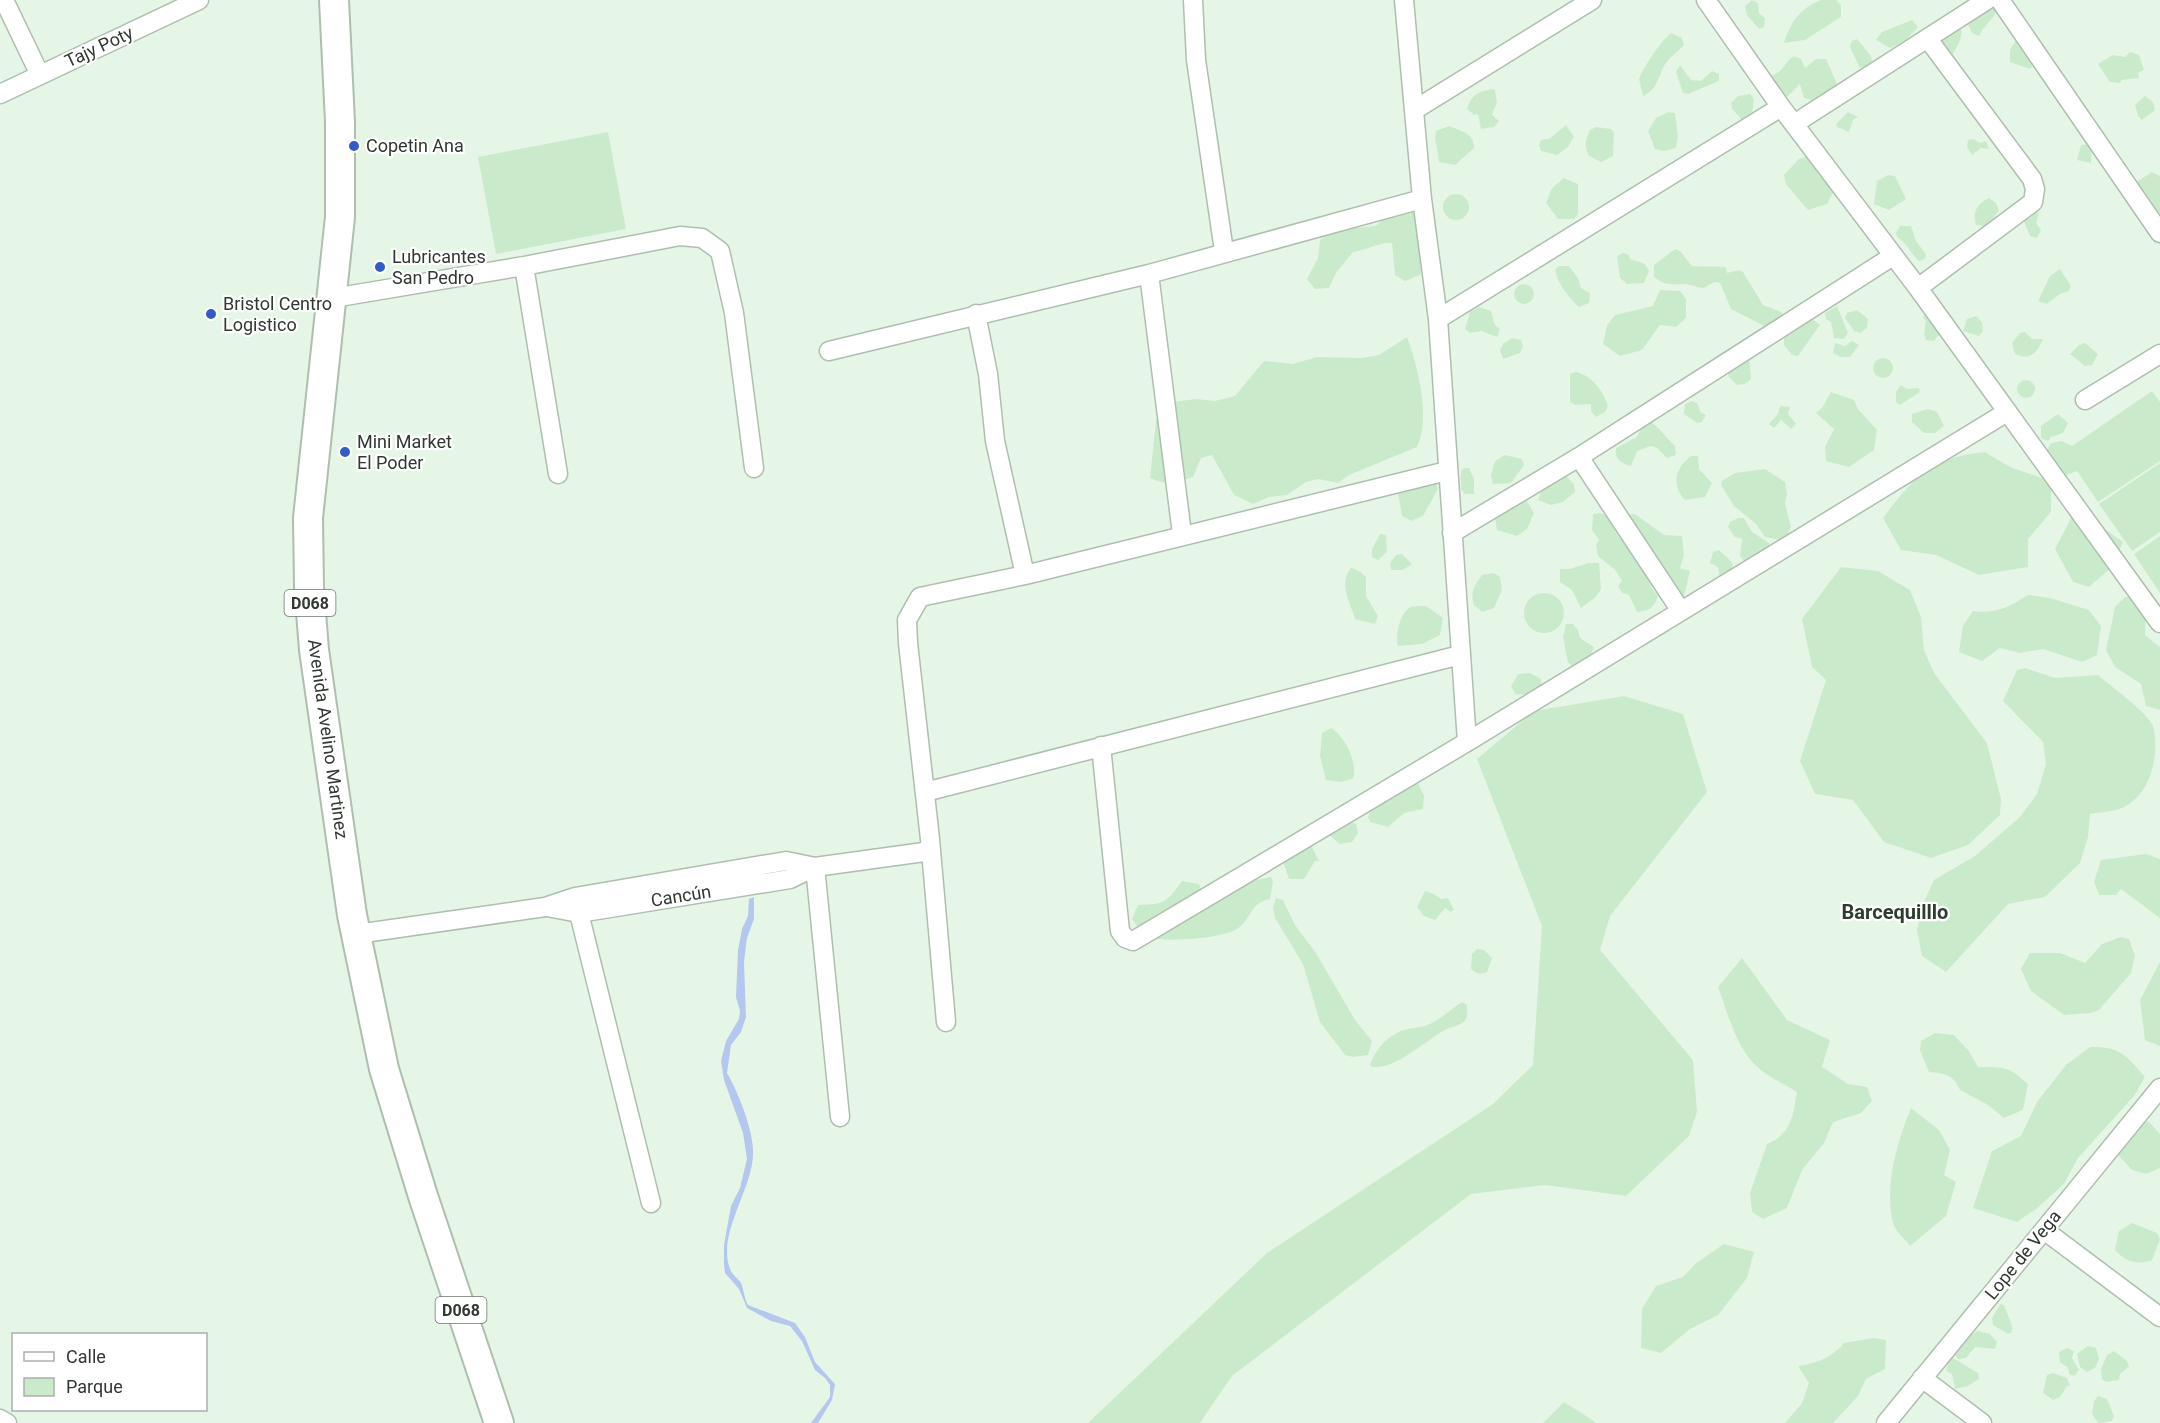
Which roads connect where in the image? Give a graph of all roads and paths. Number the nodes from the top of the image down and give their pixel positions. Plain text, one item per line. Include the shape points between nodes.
1 (4, 0) edge
2 (199, 0) edge
3 (334, 0) edge
4 (1193, 0) edge
5 (1404, 0) edge
6 (1592, 0) edge
7 (1706, 0) edge
8 (1987, 0) edge
9 (2000, 0) edge
10 (1928, 39) junction
11 (40, 75) junction
12 (0, 94) edge
13 (1781, 107) junction
14 (1416, 110) junction
15 (1794, 124) junction
16 (1422, 199) junction
17 (2160, 233) edge
18 (1224, 251) junction
19 (1893, 256) junction
20 (524, 267) junction
21 (1149, 274) junction
22 (1918, 288) junction
23 (333, 298) junction
24 (976, 314) junction
25 (1438, 319) junction
26 (829, 351) dead end
27 (2160, 354) edge
28 (2085, 400) dead end
29 (2007, 412) junction
30 (1579, 457) junction
31 (754, 468) dead end
32 (1448, 471) junction
33 (558, 474) dead end
34 (1452, 533) junction
35 (1182, 534) junction
36 (1025, 575) junction
37 (1681, 611) junction
38 (2160, 623) edge
39 (1460, 655) junction
40 (1467, 742) junction
41 (1101, 746) junction
42 (925, 792) junction
43 (930, 847) junction
44 (815, 867) junction
45 (545, 907) junction
46 (579, 913) junction
47 (357, 934) junction
48 (945, 1022) dead end
49 (2160, 1088) edge
50 (840, 1117) dead end
51 (651, 1203) dead end
52 (2044, 1230) junction
53 (2160, 1317) edge
54 (1922, 1378) junction
55 (0, 1419) edge
56 (7, 1423) edge
57 (499, 1423) edge
58 (1886, 1423) edge
59 (1982, 1423) edge

1 - 11 street
2 - 11 street, Tajy Poty
3 - 23 main road, Avenida Avelino Martinez / D068 via 340,217
4 - 18 street via 1196,60
5 - 14 street
6 - 14 street
7 - 13 street
8 - 10 street
9 - 17 street
10 - 15 street
10 - 22 street via 2032,179 2035,189 2033,202
11 - 12 street, Tajy Poty
13 - 15 street
13 - 25 street
14 - 16 street
15 - 19 street
16 - 18 street
16 - 25 street
18 - 21 street
19 - 22 street
19 - 30 street
20 - 23 street
20 - 31 street via 680,236 702,237 720,251 734,313
20 - 33 street
21 - 24 street
21 - 35 street
22 - 29 street
23 - 47 main road, Avenida Avelino Martinez / D068 via 308,518 309,587 314,650
24 - 26 street
24 - 36 street via 987,366 995,441
25 - 32 street
27 - 28 street
29 - 37 street
29 - 38 street
30 - 34 street
30 - 37 street
32 - 34 street
32 - 35 street
34 - 39 street
35 - 36 street
36 - 42 street via 932,593 920,597 912,608 907,620 908,643
37 - 40 street
39 - 40 street
39 - 41 street
40 - 41 street via 1133,941 1120,931
41 - 42 street
42 - 43 street
43 - 44 street, Cancún via 924,852
43 - 48 street
44 - 45 street, Cancún via 786,861 575,897
44 - 46 street, Cancún via 790,879
44 - 50 street
45 - 46 street, Cancún
45 - 47 street, Cancún
46 - 51 street
47 - 57 main road, Avenida Avelino Martinez / D068 via 384,1069
49 - 52 street, Lope de Vega
52 - 53 street
52 - 54 street, Lope de Vega
54 - 58 street, Lope de Vega
54 - 59 street
55 - 56 street

